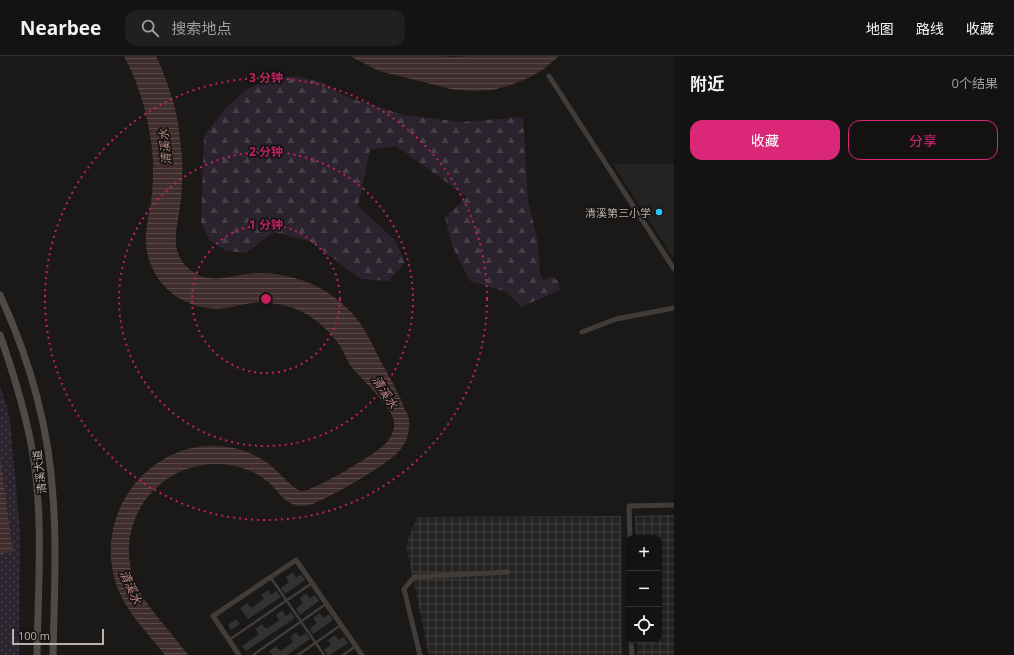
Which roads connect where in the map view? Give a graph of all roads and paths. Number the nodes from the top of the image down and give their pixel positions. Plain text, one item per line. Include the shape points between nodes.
1 (549, 76) dead end
2 (674, 270) edge
3 (0, 295) edge
4 (674, 308) edge
5 (582, 332) dead end
6 (0, 335) edge
7 (674, 505) edge
8 (630, 535) edge
9 (508, 572) dead end
10 (270, 577) junction
11 (312, 583) junction
12 (286, 601) junction
13 (327, 604) junction
14 (301, 622) junction
15 (342, 625) junction
16 (229, 640) junction
17 (316, 643) junction
18 (631, 643) edge
19 (356, 646) junction
20 (37, 655) edge
21 (53, 655) edge
22 (239, 655) edge
23 (253, 655) edge
24 (298, 655) edge
25 (324, 655) edge
26 (343, 655) edge
27 (362, 655) edge
28 (420, 655) edge
29 (632, 655) edge

1 - 2 street
3 - 21 main road, 清溪大道 via 26,359 48,446 55,538
4 - 5 street via 616,319
6 - 20 main road, 清溪大道 via 23,408 38,496 40,538
7 - 8 street via 629,506
9 - 28 street via 414,577 404,589
10 - 11 street via 296,560
10 - 12 lane
10 - 16 street via 213,616
11 - 12 lane
11 - 13 street
12 - 14 lane
12 - 16 lane
13 - 14 lane
13 - 15 street
14 - 17 lane
14 - 23 lane
15 - 17 lane
15 - 19 street
16 - 22 street
17 - 24 lane
17 - 25 lane
18 - 29 street
19 - 26 lane
19 - 27 street

